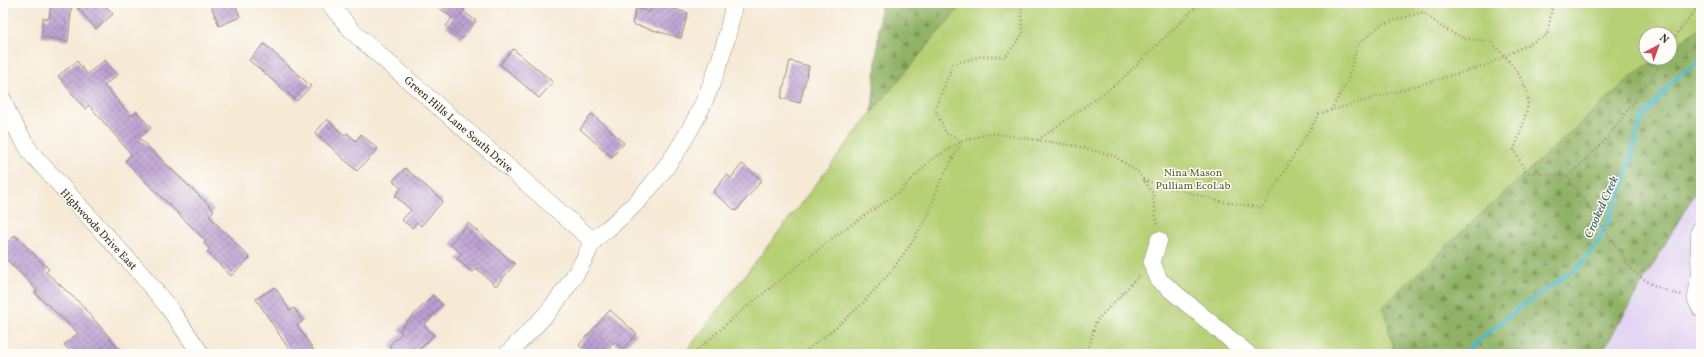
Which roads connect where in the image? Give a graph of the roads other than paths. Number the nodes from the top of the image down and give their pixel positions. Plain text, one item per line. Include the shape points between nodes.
1 (328, 3) edge
2 (734, 3) edge
3 (3, 100) edge
4 (1701, 229) edge
5 (1159, 240) road end
6 (593, 241) junction
7 (1700, 270) edge
8 (1698, 304) edge
9 (201, 354) edge
10 (507, 354) edge
11 (1248, 354) edge

1 - 6 street, Green Hills Lane South Drive via 353,32
2 - 6 street via 727,41 718,69 686,136 643,196
3 - 9 street, Highwoods Drive East via 9,116 31,153 169,308
4 - 7 street
5 - 11 street via 1152,262 1158,280
6 - 10 street via 559,298 540,322
7 - 8 street

